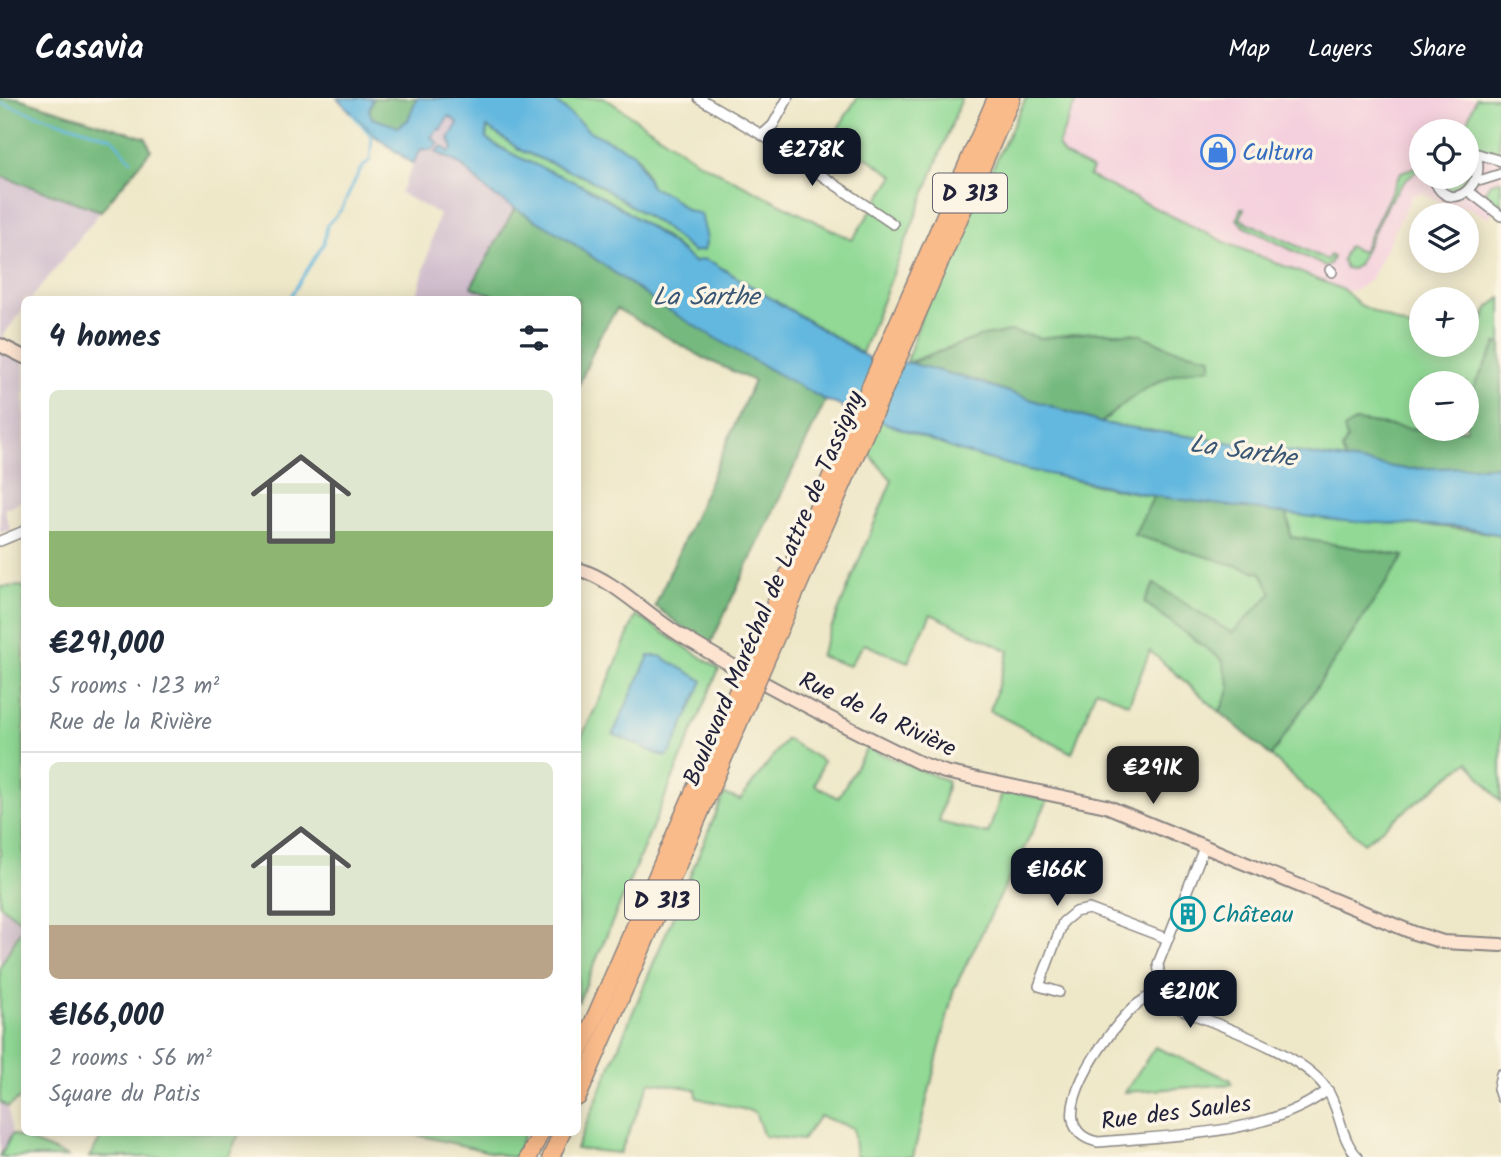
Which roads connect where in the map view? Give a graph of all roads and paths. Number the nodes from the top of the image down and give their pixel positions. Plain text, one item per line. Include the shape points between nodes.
1 (699, 98) edge
2 (789, 98) edge
3 (996, 98) edge
4 (1014, 98) edge
5 (762, 135) junction
6 (1479, 154) edge
7 (1479, 156) edge
8 (1501, 161) edge
9 (1501, 174) edge
10 (1482, 180) junction
11 (1441, 189) edge
12 (1471, 193) junction
13 (1501, 216) edge
14 (893, 224) dead end
15 (911, 308) junction
16 (0, 345) edge
17 (21, 356) edge
18 (21, 532) edge
19 (0, 541) edge
20 (581, 570) edge
21 (740, 701) junction
22 (1205, 845) junction
23 (1168, 939) junction
24 (1501, 945) edge
25 (1162, 990) junction
26 (1059, 992) dead end
27 (581, 1049) edge
28 (1501, 1074) edge
29 (581, 1090) edge
30 (1328, 1090) junction
31 (1501, 1098) edge
32 (541, 1136) edge
33 (560, 1136) edge
34 (531, 1157) edge
35 (551, 1157) edge
36 (1358, 1157) edge

1 - 5 street
2 - 5 street via 774,125
3 - 15 highway, Boulevard Maréchal de Lattre de Tassigny / D 313
4 - 15 highway, Boulevard Maréchal de Lattre de Tassigny / D 313
5 - 14 street
6 - 8 street
7 - 10 street
9 - 10 street
10 - 12 street
11 - 12 street via 1457,196
12 - 13 street
15 - 21 highway, Boulevard Maréchal de Lattre de Tassigny / D 313, bridge
16 - 17 street
18 - 19 street
20 - 22 street, Rue de la Rivière via 730,664 920,763 1106,806
21 - 27 highway, Boulevard Maréchal de Lattre de Tassigny / D 313
21 - 29 highway, Boulevard Maréchal de Lattre de Tassigny / D 313
22 - 23 street
22 - 24 street, Rue de la Rivière via 1414,933 1443,942
23 - 25 street via 1158,964
23 - 26 street via 1089,909 1074,912 1063,922 1040,986
25 - 30 street via 1178,1008 1299,1063
25 - 30 street, Rue des Saules via 1135,1007 1078,1086 1072,1121 1075,1130 1088,1140 1235,1129
28 - 31 street via 1497,1089
30 - 36 street via 1347,1143
32 - 34 highway
33 - 35 highway

